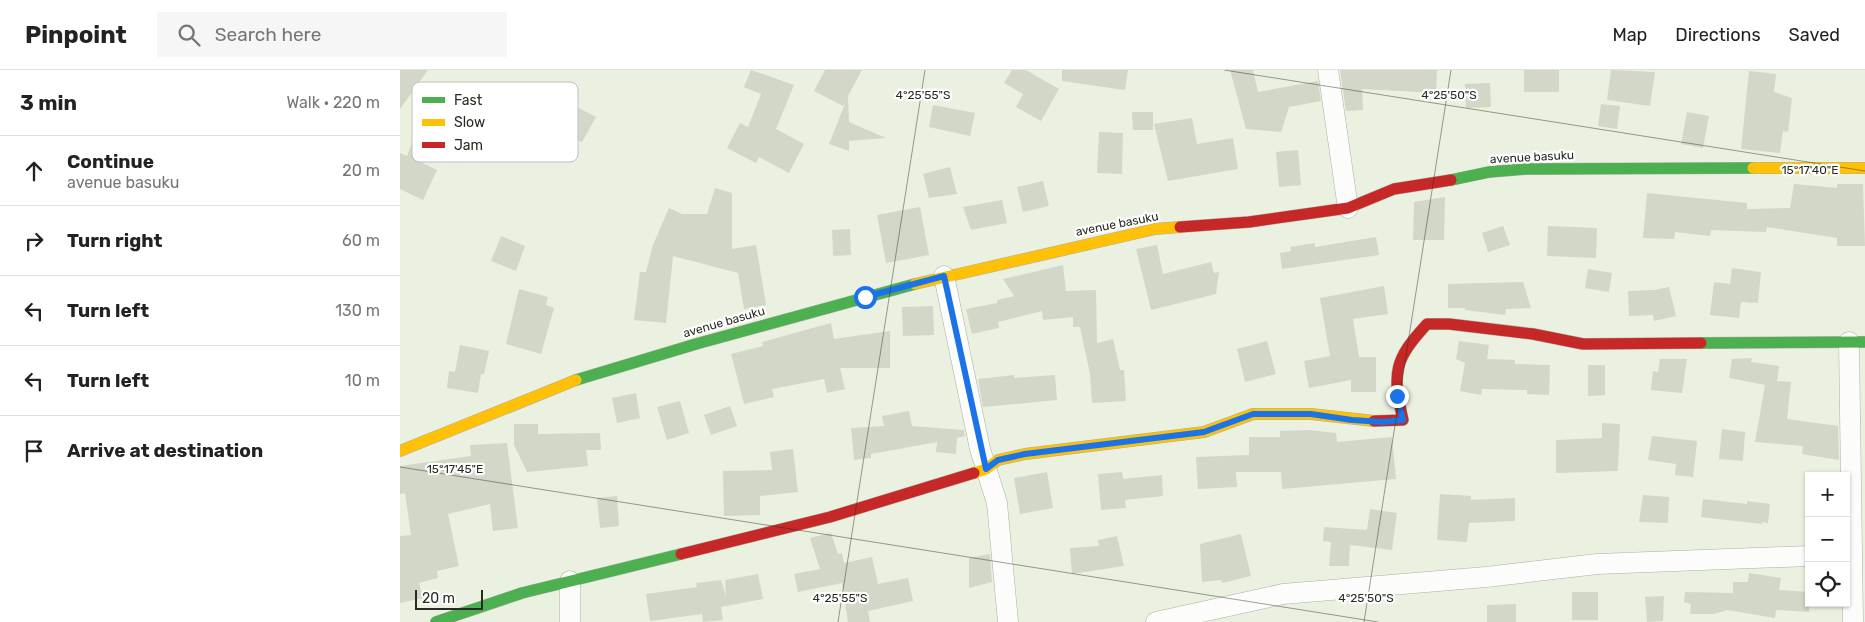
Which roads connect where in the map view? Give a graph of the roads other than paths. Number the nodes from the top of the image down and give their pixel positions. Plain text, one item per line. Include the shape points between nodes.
1 (1328, 70) edge
2 (1865, 168) edge
3 (1348, 208) junction
4 (944, 276) junction
5 (1857, 342) edge
6 (400, 451) edge
7 (986, 469) junction
8 (1854, 554) edge
9 (1805, 556) edge
10 (570, 581) junction
11 (436, 622) edge
12 (570, 622) edge
13 (1008, 622) edge
14 (1156, 622) edge
15 (1853, 622) edge

1 - 3 street
2 - 3 street, avenue basuku via 1526,169 1489,172 1394,189
3 - 4 street, avenue basuku via 1249,222 1155,229
4 - 6 street, avenue basuku via 570,382
4 - 7 street
5 - 7 street via 1583,344 1533,334 1427,324 1404,349 1400,360 1397,396 1403,420 1383,422 1311,414 1253,414 1204,432 1025,454 998,460
5 - 8 street
7 - 10 street via 830,517
7 - 13 street via 1000,519
8 - 15 street
9 - 14 street via 1597,564 1283,594
10 - 11 street via 522,593
10 - 12 street

